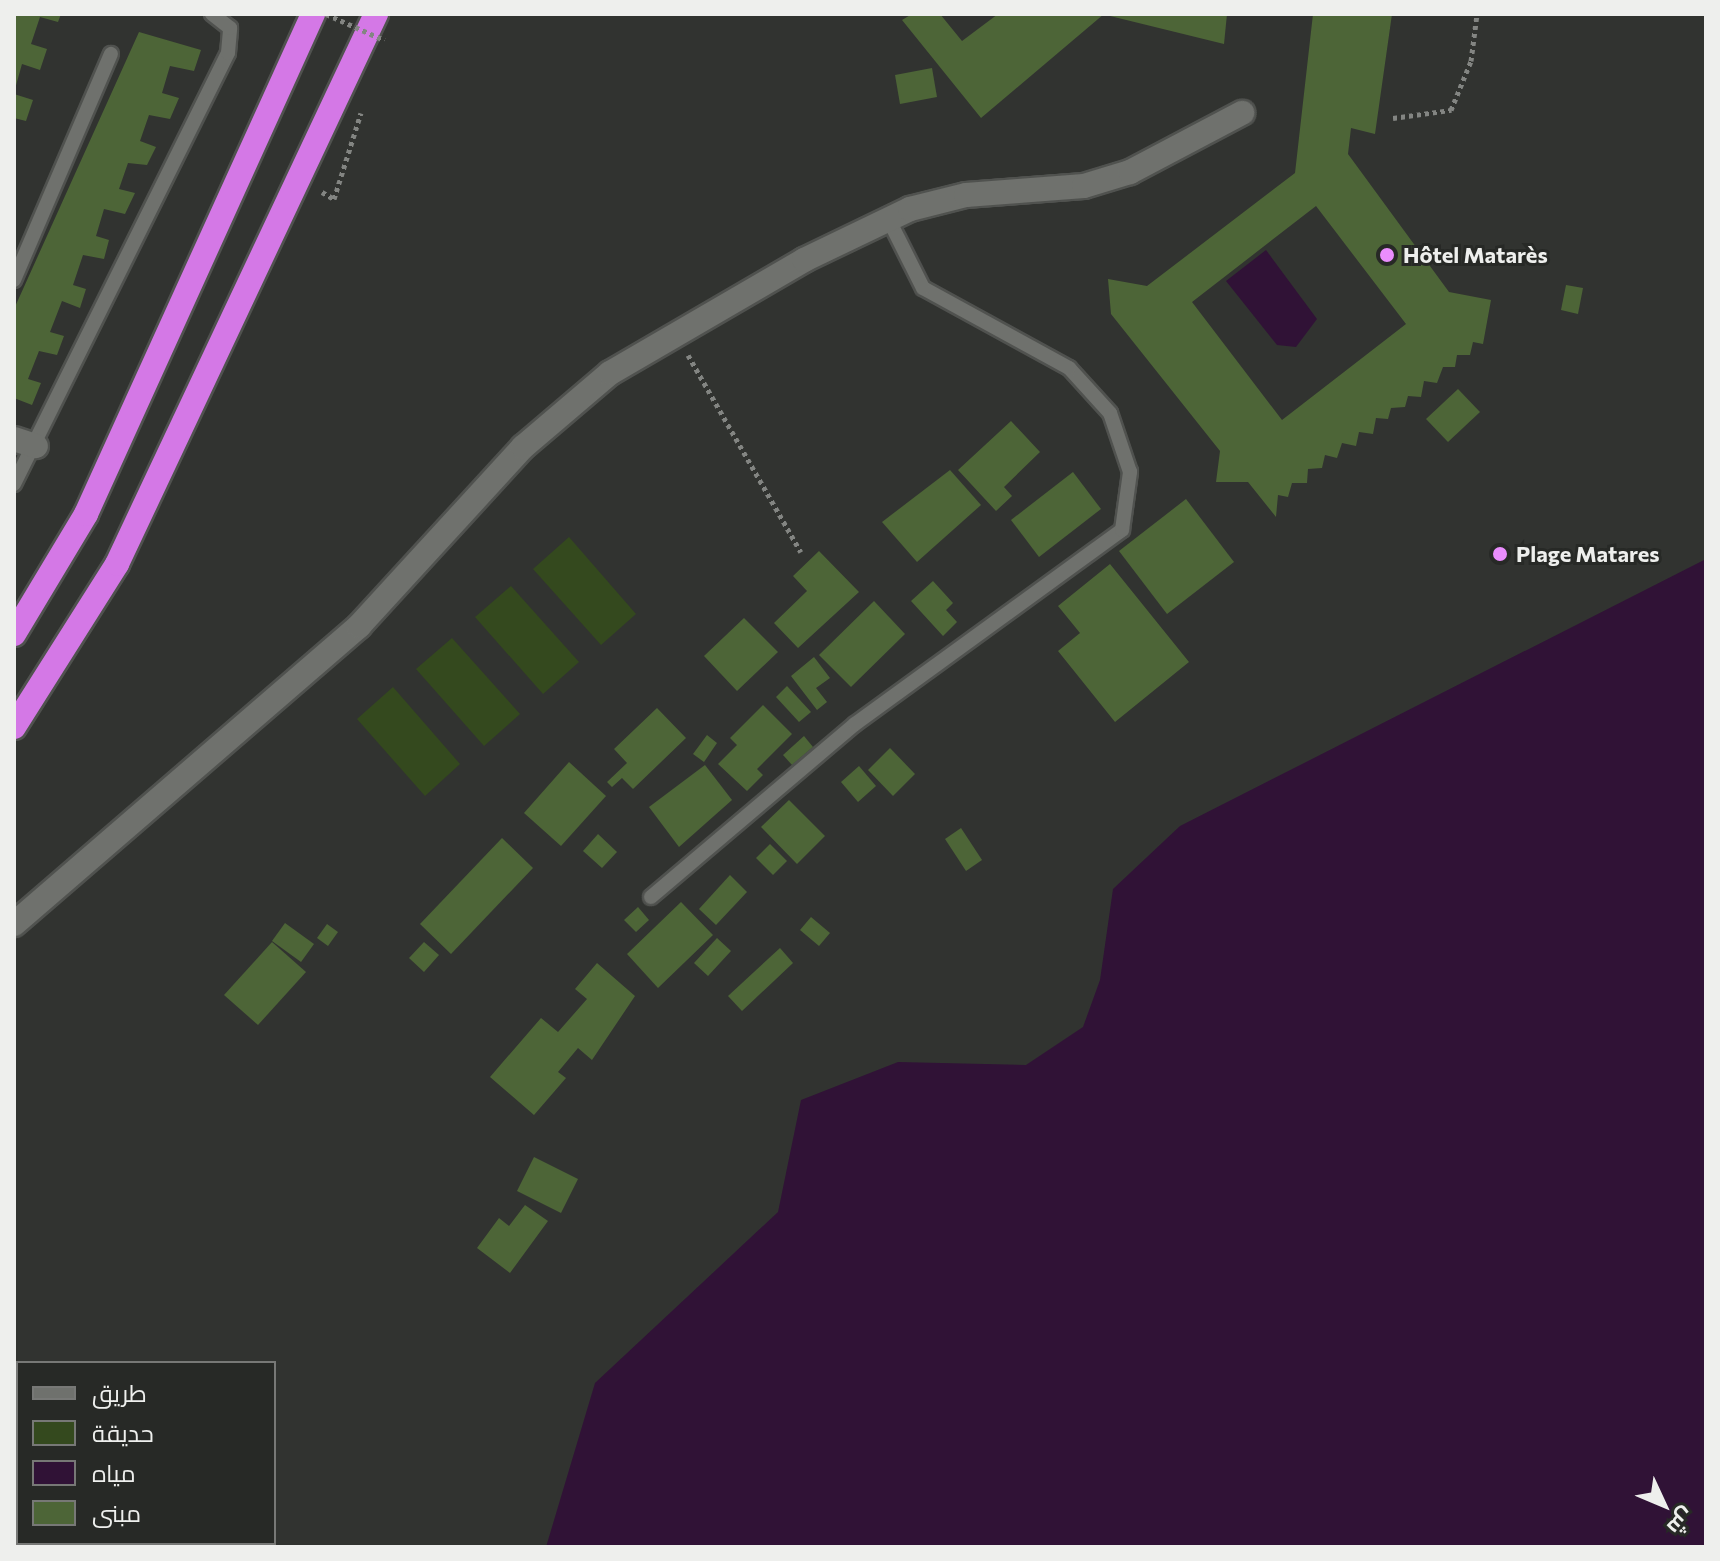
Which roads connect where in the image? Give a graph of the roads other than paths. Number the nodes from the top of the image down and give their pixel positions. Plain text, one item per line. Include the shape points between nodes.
1 (212, 14) edge
2 (313, 14) edge
3 (376, 14) edge
4 (111, 54) dead end
5 (1242, 113) dead end
6 (888, 218) junction
7 (14, 280) edge
8 (25, 443) edge
9 (14, 484) edge
10 (14, 634) edge
11 (14, 727) edge
12 (651, 897) dead end
13 (14, 924) edge

1 - 8 lane via 230,28 228,53
2 - 10 highway via 86,514
3 - 11 highway via 117,564
4 - 7 lane
5 - 6 street via 1130,172 1084,186 966,195
6 - 12 lane via 923,288 1069,368 1110,413 1130,472 1122,530 855,724
6 - 13 street via 676,334 564,408 359,626
8 - 9 lane

